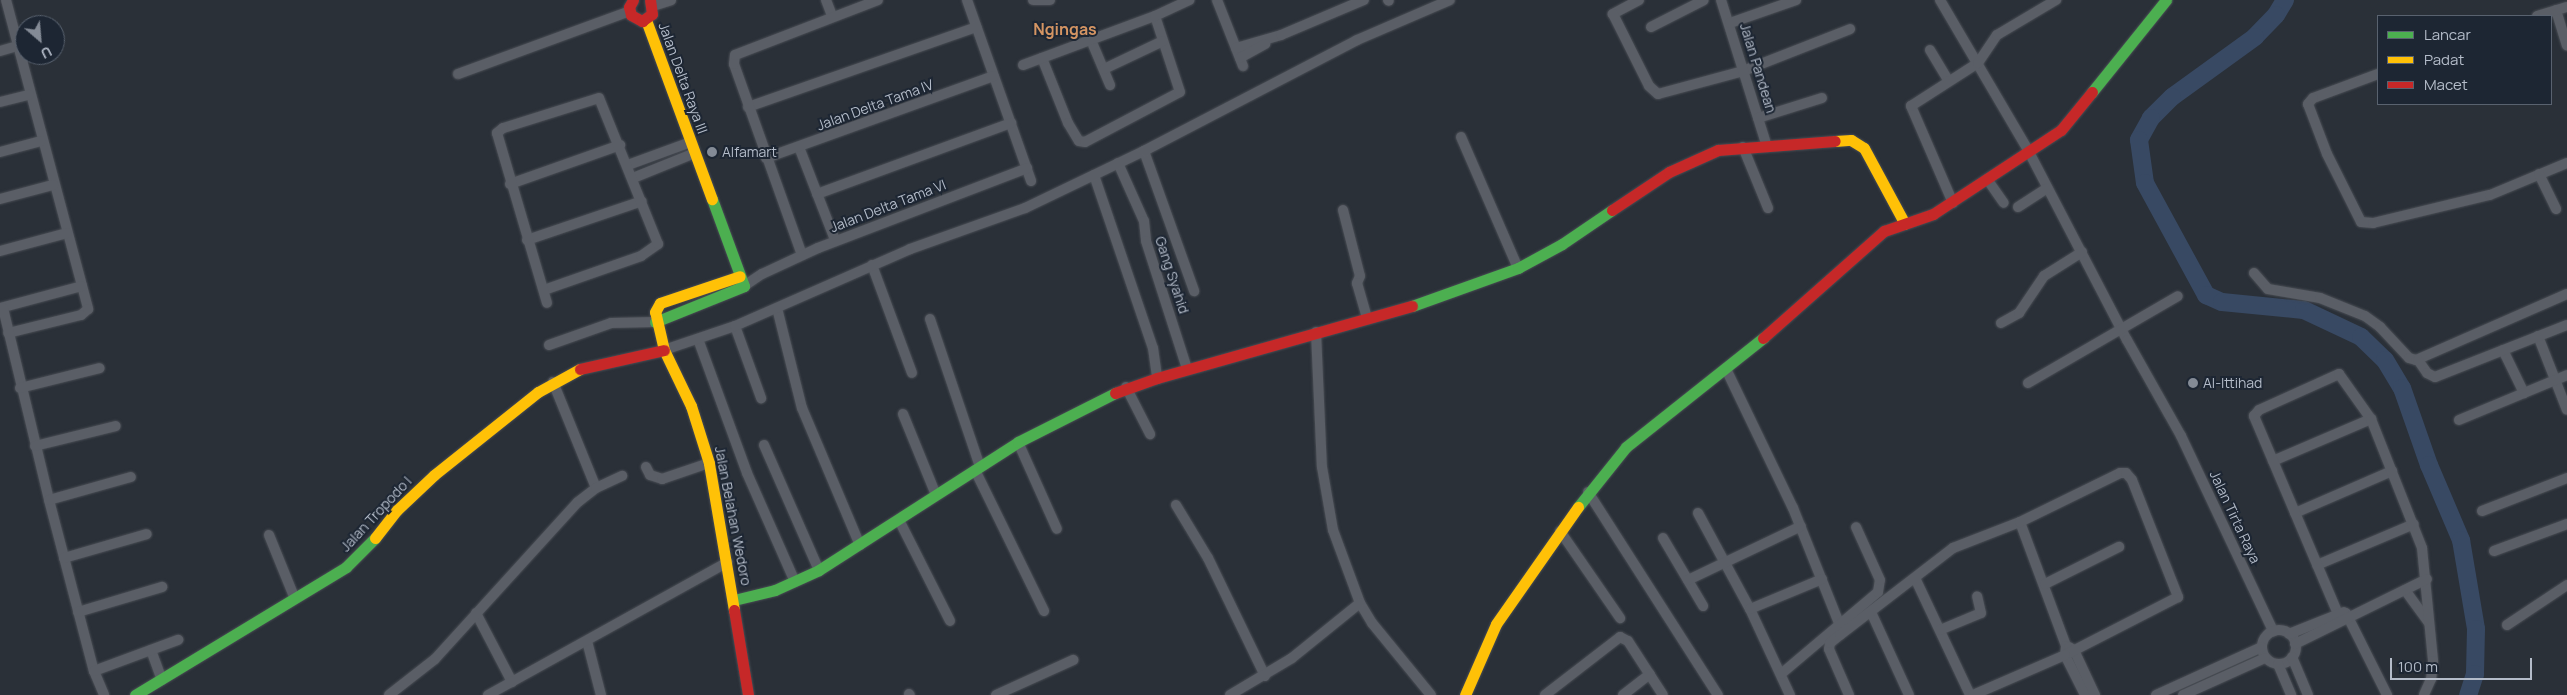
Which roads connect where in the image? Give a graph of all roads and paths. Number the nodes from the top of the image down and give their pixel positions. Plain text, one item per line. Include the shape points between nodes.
1 (3, 0) edge
2 (671, 0) edge
3 (826, 0) edge
4 (878, 0) edge
5 (967, 0) edge
6 (1033, 0) edge
7 (1050, 0) edge
8 (1190, 0) edge
9 (1217, 0) edge
10 (1364, 0) edge
11 (1450, 0) edge
12 (1639, 0) edge
13 (1704, 0) edge
14 (1721, 0) edge
15 (1796, 0) edge
16 (1940, 0) edge
17 (2056, 0) edge
18 (2166, 0) edge
19 (652, 3) edge
20 (631, 5) edge
21 (846, 5) edge
22 (2567, 7) edge
23 (2556, 10) junction
24 (2540, 15) edge
25 (832, 16) junction
26 (1155, 16) junction
27 (646, 20) junction
28 (1730, 23) junction
29 (976, 27) junction
30 (1651, 27) dead end
31 (1850, 29) dead end
32 (1281, 35) junction
33 (15, 39) edge
34 (1092, 40) junction
35 (1163, 41) junction
36 (2567, 45) edge
37 (15, 47) edge
38 (1236, 48) junction
39 (1930, 50) dead end
40 (0, 51) edge
41 (1042, 58) junction
42 (1978, 63) junction
43 (22, 65) edge
44 (1023, 65) dead end
45 (1104, 69) junction
46 (1743, 71) junction
47 (458, 74) dead end
48 (2377, 74) edge
49 (994, 76) junction
50 (1948, 80) junction
51 (1110, 85) dead end
52 (29, 95) junction
53 (1822, 98) dead end
54 (0, 102) edge
55 (748, 107) junction
56 (1758, 118) junction
57 (1011, 123) junction
58 (1461, 136) dead end
59 (41, 141) junction
60 (620, 144) junction
61 (1766, 144) junction
62 (693, 147) junction
63 (799, 147) junction
64 (1743, 147) junction
65 (1144, 151) junction
66 (0, 152) edge
67 (2030, 152) junction
68 (766, 158) junction
69 (1118, 163) junction
70 (2567, 163) edge
71 (628, 165) junction
72 (1027, 168) junction
73 (2539, 174) junction
74 (1094, 175) junction
75 (633, 178) junction
76 (1988, 179) junction
77 (1031, 181) dead end
78 (510, 184) junction
79 (54, 186) junction
80 (2047, 188) junction
81 (817, 194) junction
82 (0, 199) edge
83 (642, 201) junction
84 (1953, 202) junction
85 (2004, 203) dead end
86 (2018, 207) dead end
87 (1768, 208) dead end
88 (2556, 209) dead end
89 (1343, 210) dead end
90 (1905, 224) junction
91 (67, 233) junction
92 (527, 240) junction
93 (835, 240) junction
94 (0, 251) edge
95 (2082, 252) junction
96 (802, 254) junction
97 (872, 265) junction
98 (1518, 268) junction
99 (2254, 273) dead end
100 (742, 281) junction
101 (82, 286) junction
102 (544, 290) junction
103 (1194, 291) dead end
104 (2567, 294) edge
105 (2178, 296) dead end
106 (547, 303) dead end
107 (1, 308) edge
108 (777, 308) junction
109 (1367, 318) junction
110 (930, 319) dead end
111 (655, 322) junction
112 (2001, 323) dead end
113 (2567, 324) edge
114 (735, 326) junction
115 (4, 328) edge
116 (2122, 330) junction
117 (1316, 332) junction
118 (2538, 336) junction
119 (698, 340) junction
120 (549, 345) dead end
121 (664, 350) junction
122 (2503, 350) junction
123 (2418, 360) junction
124 (100, 368) dead end
125 (1187, 369) junction
126 (1726, 369) junction
127 (912, 373) dead end
128 (2567, 375) edge
129 (1157, 378) junction
130 (2555, 380) junction
131 (553, 382) junction
132 (2028, 383) dead end
133 (1126, 387) junction
134 (20, 388) junction
135 (2524, 393) junction
136 (761, 398) dead end
137 (2567, 410) edge
138 (903, 414) dead end
139 (2371, 419) junction
140 (2459, 420) dead end
141 (116, 426) dead end
142 (1150, 434) dead end
143 (1018, 442) junction
144 (764, 445) dead end
145 (35, 446) junction
146 (2273, 461) junction
147 (709, 463) junction
148 (646, 467) dead end
149 (978, 468) junction
150 (2392, 471) junction
151 (622, 476) dead end
152 (131, 477) dead end
153 (2567, 478) edge
154 (596, 488) junction
155 (1588, 492) junction
156 (936, 495) junction
157 (49, 500) junction
158 (1176, 505) dead end
159 (2482, 511) dead end
160 (1698, 513) dead end
161 (2295, 513) junction
162 (900, 520) junction
163 (2020, 522) junction
164 (2414, 524) junction
165 (2567, 524) edge
166 (1801, 526) junction
167 (1856, 527) dead end
168 (1057, 529) dead end
169 (1560, 531) junction
170 (147, 534) dead end
171 (269, 535) dead end
172 (1663, 538) dead end
173 (860, 545) junction
174 (2119, 546) dead end
175 (2494, 550) dead end
176 (64, 558) junction
177 (728, 562) junction
178 (1724, 562) junction
179 (2317, 565) junction
180 (819, 570) junction
181 (1915, 578) junction
182 (1822, 579) junction
183 (2427, 579) junction
184 (1688, 580) junction
185 (795, 582) junction
186 (2045, 584) junction
187 (2567, 585) edge
188 (162, 587) dead end
189 (2405, 590) junction
190 (1977, 596) dead end
191 (295, 599) junction
192 (734, 600) junction
193 (1360, 603) junction
194 (1703, 606) dead end
195 (1750, 610) junction
196 (1044, 611) dead end
197 (78, 612) junction
198 (1871, 612) junction
199 (476, 613) junction
200 (2346, 616) junction
201 (1620, 618) dead end
202 (950, 621) dead end
203 (1839, 623) junction
204 (2430, 624) junction
205 (2507, 625) dead end
206 (1940, 630) junction
207 (2273, 631) junction
208 (2289, 634) junction
209 (178, 640) dead end
210 (587, 641) junction
211 (2295, 644) junction
212 (2262, 647) junction
213 (151, 650) junction
214 (2068, 650) junction
215 (2292, 657) junction
216 (2265, 658) junction
217 (1073, 660) dead end
218 (2278, 664) junction
219 (94, 672) junction
220 (1650, 674) junction
221 (1781, 674) junction
222 (1265, 676) junction
223 (162, 680) junction
224 (512, 682) junction
225 (104, 695) edge
226 (136, 695) edge
227 (389, 695) edge
228 (488, 695) edge
229 (601, 695) edge
230 (748, 695) edge
231 (996, 695) edge
232 (1230, 695) edge
233 (1431, 695) edge
234 (1466, 695) edge
235 (1545, 695) edge
236 (1623, 695) edge
237 (1663, 695) edge
238 (1718, 695) edge
239 (1790, 695) edge
240 (1849, 695) edge
241 (1909, 695) edge
242 (1972, 695) edge
243 (2084, 695) edge
244 (2095, 695) edge
245 (2156, 695) edge
246 (2183, 695) edge
247 (2291, 695) edge
248 (2308, 695) edge
249 (2386, 695) edge
250 (2424, 695) edge

1 - 33 street
2 - 19 street
3 - 25 street
4 - 21 street
5 - 29 street
6 - 7 street
8 - 26 street
9 - 38 street
10 - 32 street
11 - 65 street via 1357,40
12 - 46 street via 1613,14 1656,93 1669,93
13 - 30 street
14 - 28 street, Jalan Pandean
15 - 28 street
16 - 42 street, Jalan Tirta Raya
17 - 42 street via 1997,35
18 - 67 street via 2072,119
19 - 27 street via 652,14
20 - 27 street via 637,20
20 - 47 street
21 - 25 street
22 - 23 street
23 - 24 street
23 - 36 street
25 - 55 street via 734,55
26 - 34 street
26 - 35 street
27 - 62 street, Jalan Delta Raya III
28 - 46 street, Jalan Pandean
29 - 49 street
29 - 55 street
31 - 46 street
32 - 38 street
32 - 38 street via 1242,62
34 - 41 street
34 - 45 street
35 - 41 street via 1179,84 1179,93 1083,142 1076,138 1068,123
35 - 45 street
37 - 40 street
39 - 50 street
41 - 44 street
42 - 50 street
42 - 67 street, Jalan Tirta Raya
43 - 52 street
45 - 51 street
46 - 56 street, Jalan Pandean
48 - 73 street via 2313,98 2308,104 2327,154 2361,222 2373,223 2474,200
49 - 57 street
49 - 63 street, Jalan Delta Tama IV
50 - 84 street via 1911,106
52 - 54 street
52 - 59 street
53 - 56 street
55 - 68 street
56 - 61 street, Jalan Pandean
57 - 72 street
57 - 81 street
58 - 98 street
59 - 66 street
59 - 79 street
60 - 71 street
60 - 78 street
60 - 78 street via 599,98 503,128 496,138
61 - 64 street
61 - 90 street via 1843,139 1858,143 1871,158
62 - 71 street
62 - 75 street
62 - 100 street, Jalan Delta Raya III
63 - 68 street, Jalan Delta Tama IV
63 - 81 street
64 - 87 street
64 - 98 street via 1718,150 1692,159 1562,244
65 - 69 street
65 - 103 street
67 - 76 street
67 - 80 street, Jalan Tirta Raya
68 - 96 street
69 - 74 street
69 - 125 street, Gang Syahid via 1144,221 1146,241
70 - 73 street
71 - 75 street
72 - 77 street
72 - 93 street, Jalan Delta Tama VI
73 - 88 street
74 - 97 street via 998,219
74 - 129 street via 1153,348
75 - 83 street
76 - 84 street
76 - 85 street
78 - 92 street
79 - 82 street
79 - 91 street
80 - 86 street
80 - 95 street, Jalan Tirta Raya
81 - 93 street
83 - 92 street
83 - 102 street via 658,242 654,249
84 - 90 street via 1924,219
89 - 109 street via 1360,276 1356,283
90 - 126 street via 1889,228 1866,244
91 - 94 street
91 - 101 street
92 - 102 street
93 - 96 street, Jalan Delta Tama VI
95 - 112 street via 2044,276 2019,313
95 - 116 street, Jalan Tirta Raya
96 - 100 street, Jalan Delta Tama VI
97 - 108 street
97 - 127 street
98 - 109 street via 1442,297
99 - 123 street via 2268,288 2320,298 2349,308 2380,327 2409,358
100 - 111 street via 660,303 655,310
101 - 107 street
101 - 115 street via 86,312
102 - 106 street
104 - 123 street
105 - 116 street
107 - 115 street
108 - 114 street
108 - 173 street via 802,408
109 - 117 street
110 - 149 street
111 - 120 street via 611,323
111 - 121 street, Jalan Belahan Wedoro
113 - 118 street
114 - 119 street
114 - 136 street
115 - 134 street
116 - 132 street
116 - 207 street, Jalan Tirta Raya via 2169,415
117 - 125 street
117 - 193 street via 1326,505
118 - 122 street
118 - 130 street
119 - 121 street
119 - 185 street via 747,473
121 - 131 street, Jalan Tropodo I via 580,369
121 - 147 street, Jalan Belahan Wedoro via 690,406
122 - 123 street via 2435,377 2427,373
122 - 135 street
124 - 134 street
125 - 129 street
126 - 155 street via 1638,436
126 - 166 street
128 - 130 street
129 - 133 street
130 - 135 street
130 - 137 street
131 - 154 street
131 - 191 street, Jalan Tropodo I via 503,417 434,475 397,510 357,558
133 - 142 street
133 - 143 street
134 - 145 street
135 - 140 street
138 - 156 street
139 - 146 street
139 - 146 street via 2344,377 2336,374 2255,414
139 - 150 street
141 - 145 street
143 - 149 street
143 - 168 street
144 - 180 street
145 - 157 street
146 - 161 street
147 - 148 street via 662,479 650,475
147 - 177 street, Jalan Belahan Wedoro
149 - 156 street
149 - 196 street
150 - 161 street
150 - 164 street
151 - 154 street
152 - 157 street
153 - 159 street
154 - 199 street via 549,531
155 - 169 street
155 - 238 street
156 - 162 street
157 - 176 street
158 - 222 street via 1212,567
160 - 178 street
161 - 179 street
162 - 173 street
162 - 202 street
163 - 181 street via 1953,548
163 - 186 street
163 - 214 street via 2120,473 2126,473 2132,480 2178,597
164 - 179 street
164 - 183 street
165 - 175 street
166 - 178 street
166 - 182 street
167 - 203 street via 1880,587 1870,601
169 - 201 street
169 - 234 street via 1496,624
170 - 176 street
171 - 191 street
172 - 184 street
173 - 180 street
174 - 186 street
176 - 197 street
177 - 192 street, Jalan Belahan Wedoro
177 - 210 street
178 - 184 street
178 - 195 street
179 - 200 street
180 - 185 street
181 - 198 street
181 - 206 street
182 - 195 street
182 - 203 street
183 - 189 street
183 - 204 street
184 - 194 street
185 - 192 street
186 - 214 street
187 - 205 street
188 - 197 street
189 - 200 street
189 - 204 street
190 - 206 street via 1982,610 1979,614
191 - 223 street, Jalan Tropodo I
192 - 230 street, Jalan Belahan Wedoro
193 - 222 street
193 - 233 street via 1384,640
195 - 221 street
197 - 219 street
198 - 240 street via 1829,646
198 - 241 street
199 - 224 street
199 - 227 street via 423,670
200 - 208 street
200 - 211 street
200 - 249 street
203 - 221 street
204 - 250 street via 2433,660 2431,679
206 - 242 street
207 - 208 street
207 - 212 street via 2265,637
208 - 211 street
209 - 213 street
210 - 224 street
210 - 229 street
211 - 215 street
212 - 216 street
212 - 245 street
213 - 219 street
213 - 223 street
214 - 242 street
214 - 243 street
214 - 244 street
215 - 218 street
215 - 248 street
216 - 218 street
216 - 246 street
217 - 231 street
218 - 247 street
219 - 225 street
220 - 235 street via 1628,641 1618,637
220 - 236 street
220 - 237 street
221 - 239 street
222 - 232 street
223 - 226 street, Jalan Tropodo I
224 - 228 street

